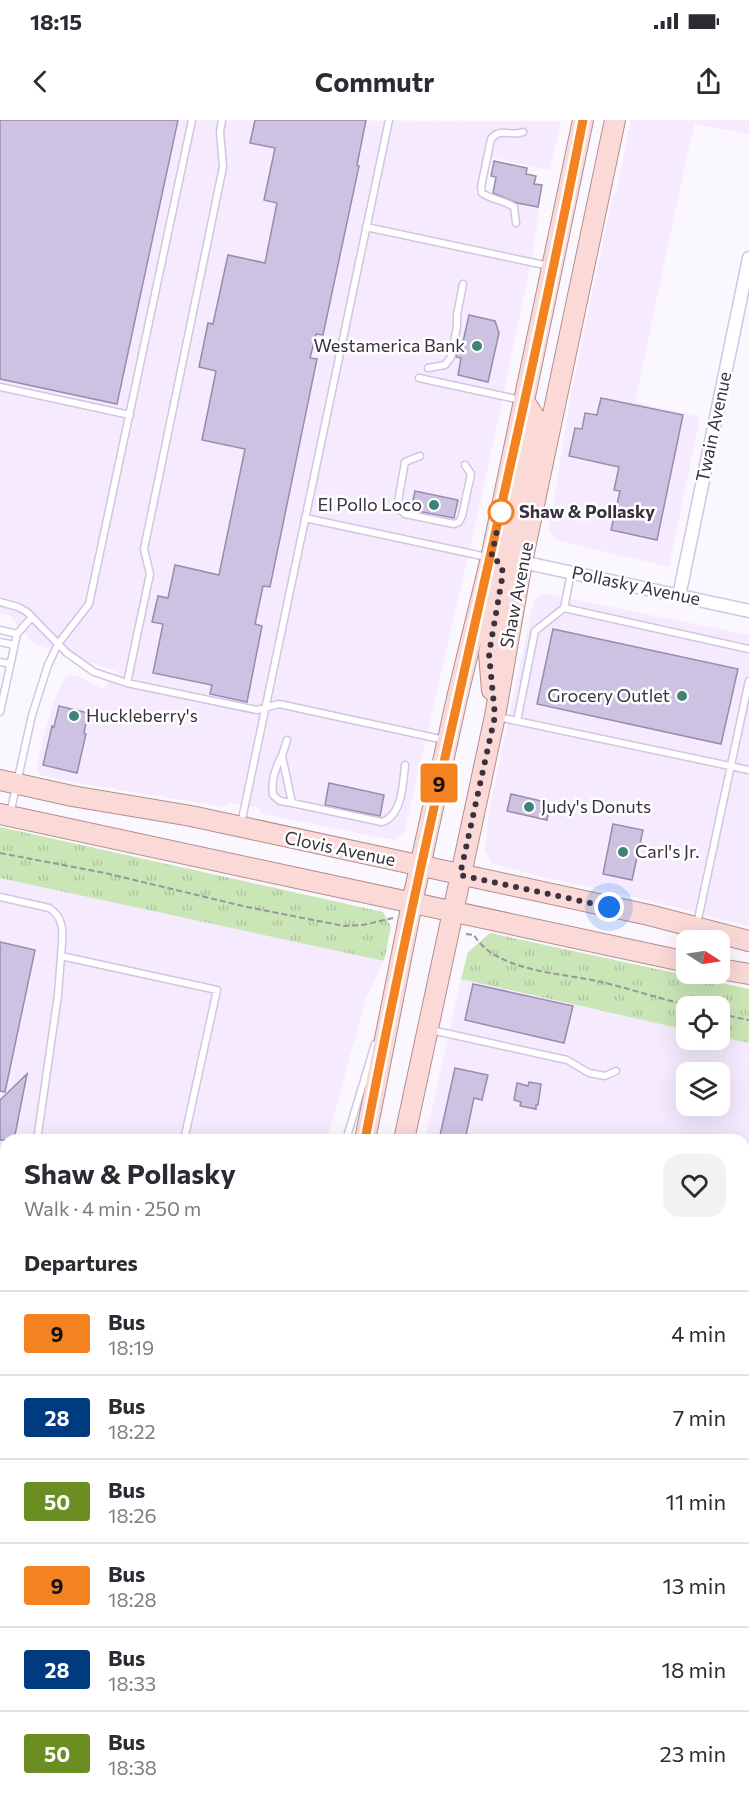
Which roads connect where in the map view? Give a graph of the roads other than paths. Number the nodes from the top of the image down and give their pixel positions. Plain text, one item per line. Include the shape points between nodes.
1 (192, 120) edge
2 (222, 120) edge
3 (389, 120) edge
4 (583, 120) edge
5 (615, 120) edge
6 (523, 132) dead end
7 (516, 223) dead end
8 (366, 227) junction
9 (749, 258) edge
10 (552, 267) junction
11 (463, 284) dead end
12 (428, 368) dead end
13 (419, 378) dead end
14 (0, 387) edge
15 (524, 401) junction
16 (130, 415) junction
17 (420, 456) dead end
18 (465, 465) dead end
19 (306, 518) junction
20 (491, 558) junction
21 (522, 562) junction
22 (571, 573) junction
23 (679, 596) junction
24 (0, 602) edge
25 (564, 608) junction
26 (749, 611) edge
27 (32, 617) junction
28 (0, 630) edge
29 (17, 634) junction
30 (0, 642) edge
31 (58, 644) junction
32 (14, 645) junction
33 (749, 649) edge
34 (0, 662) edge
35 (10, 664) junction
36 (749, 681) edge
37 (127, 683) junction
38 (3, 686) edge
39 (266, 707) junction
40 (0, 709) edge
41 (495, 716) junction
42 (517, 721) junction
43 (287, 740) dead end
44 (448, 740) junction
45 (282, 756) junction
46 (405, 765) dead end
47 (731, 766) junction
48 (749, 770) edge
49 (8, 782) edge
50 (292, 803) junction
51 (5, 815) edge
52 (241, 826) junction
53 (421, 867) junction
54 (460, 875) junction
55 (0, 897) edge
56 (411, 912) junction
57 (451, 921) junction
58 (696, 927) junction
59 (749, 941) edge
60 (402, 954) junction
61 (61, 956) junction
62 (676, 960) edge
63 (730, 971) edge
64 (749, 974) edge
65 (428, 1029) junction
66 (379, 1031) dead end
67 (375, 1042) dead end
68 (616, 1071) dead end
69 (38, 1134) edge
70 (185, 1134) edge
71 (348, 1134) edge
72 (365, 1134) edge
73 (405, 1134) edge

1 - 16 lane
2 - 37 lane via 223,167 144,549 150,574
3 - 8 lane
4 - 10 main road, Shaw Avenue
5 - 21 main road, Shaw Avenue
6 - 7 lane via 495,133 481,187 488,198 514,207
8 - 10 lane
8 - 19 lane
9 - 23 street, Twain Avenue
10 - 15 main road, Shaw Avenue
11 - 12 lane via 451,357 445,365
13 - 15 lane
14 - 16 lane
15 - 20 main road, Shaw Avenue
15 - 21 main road via 536,418 507,550 511,558
16 - 31 lane via 89,604
17 - 18 lane via 405,462 397,507 405,514 454,524 462,516 471,474
19 - 20 lane
19 - 39 lane
20 - 41 main road via 502,565 503,573 489,654
20 - 44 main road, Shaw Avenue
21 - 22 street, Pollasky Avenue
21 - 41 main road, Shaw Avenue
22 - 23 street, Pollasky Avenue
22 - 25 lane
23 - 26 street, Pollasky Avenue
24 - 27 lane via 18,607
25 - 33 lane
25 - 42 lane via 535,631
27 - 29 lane
27 - 31 lane
28 - 29 lane
29 - 32 lane
30 - 32 lane
31 - 37 lane via 94,672
31 - 49 lane
32 - 35 lane
34 - 35 lane
35 - 38 lane
36 - 47 lane
37 - 39 lane via 257,710
38 - 40 lane
39 - 44 lane via 279,704
39 - 52 lane
41 - 42 lane
41 - 54 main road, Shaw Avenue
42 - 47 lane
43 - 45 lane
44 - 53 main road, Shaw Avenue
45 - 50 lane
45 - 50 lane via 274,772 273,795 279,801
46 - 50 lane via 397,811 389,820 382,822
47 - 48 lane
47 - 58 lane
49 - 51 lane
49 - 52 main road, Clovis Avenue
51 - 56 main road
52 - 53 main road, Clovis Avenue
53 - 54 main road, Clovis Avenue
53 - 56 main road, Shaw Avenue
54 - 57 main road, Shaw Avenue
54 - 58 main road, Clovis Avenue
55 - 61 lane via 55,912 62,922
56 - 57 main road
56 - 60 main road, Shaw Avenue
57 - 62 main road
57 - 65 main road, Shaw Avenue
58 - 59 main road, Clovis Avenue
60 - 66 lane
60 - 72 main road, Shaw Avenue
61 - 69 lane
61 - 70 lane via 217,990
63 - 64 main road
65 - 68 lane via 567,1060 589,1073 605,1076
65 - 73 main road, Shaw Avenue
67 - 71 lane

